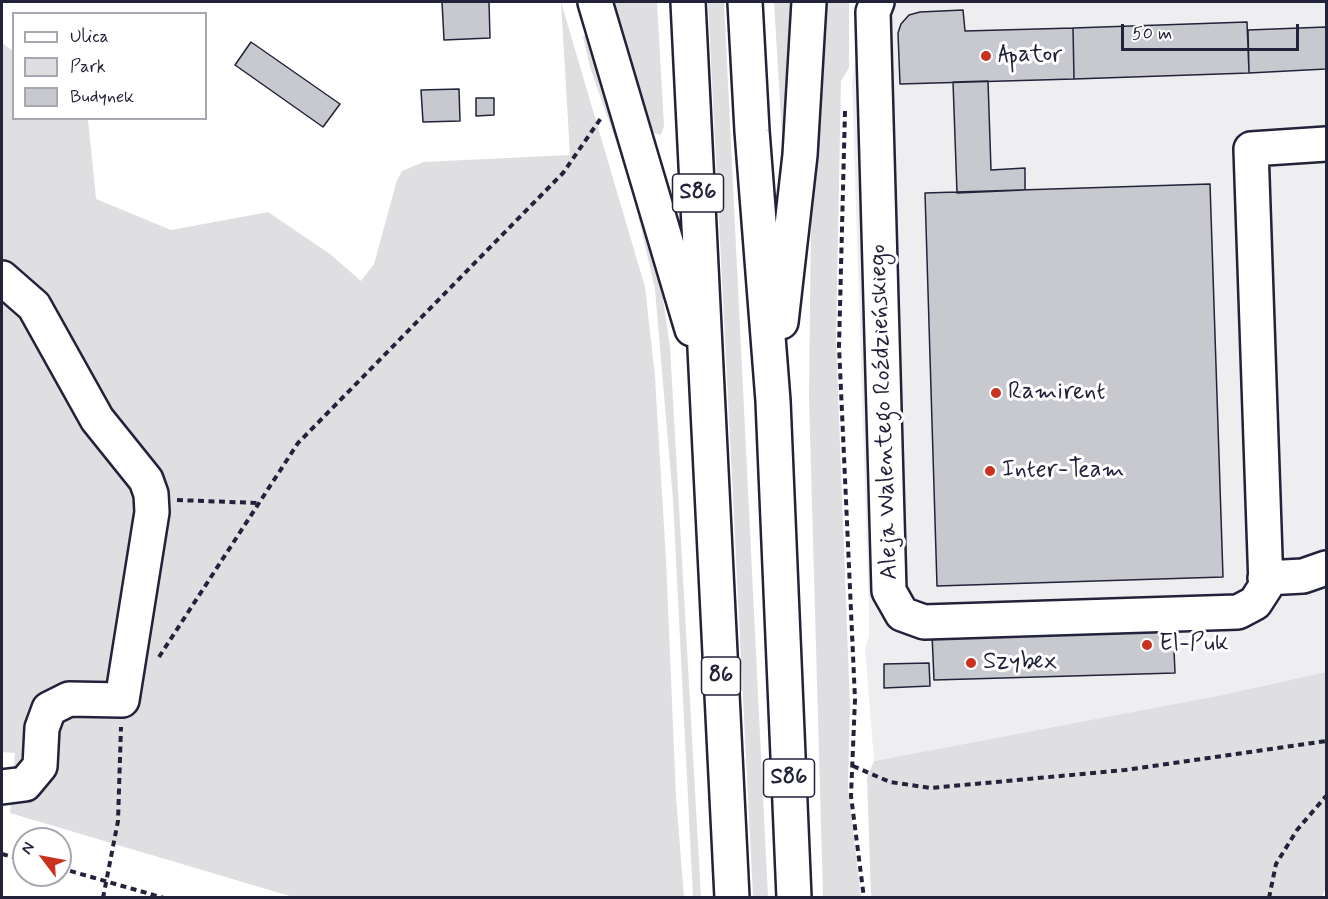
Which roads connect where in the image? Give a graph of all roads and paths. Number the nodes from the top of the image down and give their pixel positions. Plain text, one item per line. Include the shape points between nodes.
1 (595, 2) edge
2 (688, 2) edge
3 (745, 2) edge
4 (809, 2) edge
5 (877, 2) edge
6 (845, 101) dead end
7 (603, 115) dead end
8 (1326, 144) edge
9 (2, 278) edge
10 (708, 385) junction
11 (773, 401) junction
12 (151, 494) junction
13 (257, 503) junction
14 (712, 503) joint
15 (1326, 568) edge
16 (1265, 578) junction
17 (155, 664) dead end
18 (122, 700) junction
19 (1326, 741) edge
20 (852, 765) junction
21 (2, 787) edge
22 (1326, 796) edge
23 (72, 871) edge
24 (108, 880) junction
25 (103, 897) edge
26 (164, 897) edge
27 (732, 897) edge
28 (794, 897) edge
29 (864, 897) edge
30 (1269, 897) edge

1 - 10 main road
2 - 10 main road, S86
3 - 11 main road, S86
4 - 11 main road via 800,155
5 - 16 main road, Aleja Walentego Roździeńskiego via 873,12 889,591 902,614 924,622 1238,612 1255,603 1266,586
6 - 20 path via 839,346 855,699
7 - 13 path via 563,173 305,435
8 - 16 main road, Aleja Walentego Roździeńskiego via 1251,149
9 - 12 main road via 34,306 97,419 138,468
10 - 14 main road, S86
11 - 28 main road, S86
12 - 13 path via 198,503
12 - 18 main road via 152,512
13 - 17 path
14 - 27 main road, 86
15 - 16 main road via 1303,576
18 - 21 main road via 69,699 48,710 42,728 40,766 25,784
18 - 24 path via 120,805
19 - 20 path via 1125,770 931,788 890,782
20 - 29 path via 851,796
22 - 30 path via 1276,864
23 - 24 path
24 - 25 path
24 - 26 path

